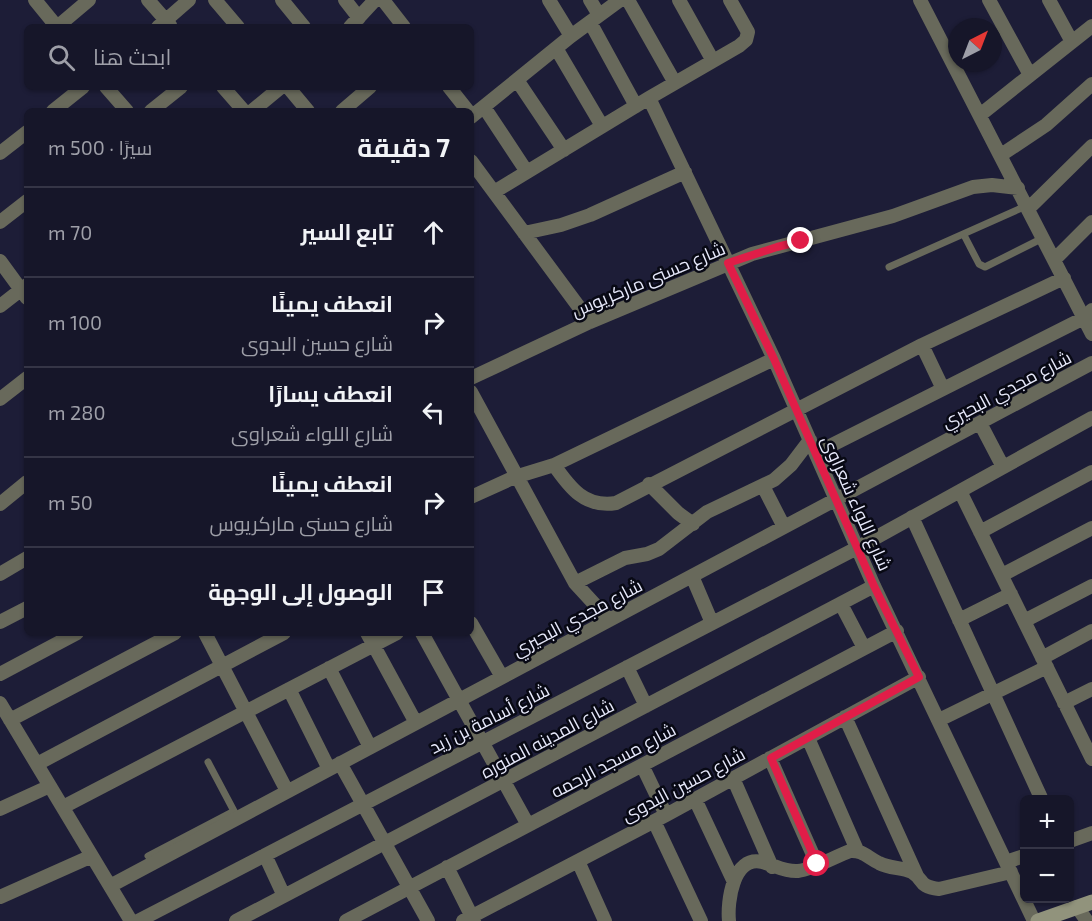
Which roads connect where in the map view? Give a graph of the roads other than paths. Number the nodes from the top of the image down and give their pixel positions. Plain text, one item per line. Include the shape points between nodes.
1 (35, 0) edge
2 (88, 0) edge
3 (148, 0) edge
4 (189, 0) edge
5 (215, 0) edge
6 (282, 0) edge
7 (345, 0) edge
8 (375, 0) edge
9 (384, 0) edge
10 (549, 0) edge
11 (590, 0) edge
12 (620, 0) edge
13 (628, 0) edge
14 (679, 0) edge
15 (730, 0) edge
16 (920, 0) edge
17 (989, 0) edge
18 (1050, 0) edge
19 (594, 18) junction
20 (355, 22) edge
21 (55, 24) edge
22 (60, 24) edge
23 (164, 24) edge
24 (166, 24) edge
25 (235, 24) edge
26 (302, 24) edge
27 (402, 24) edge
28 (1092, 26) edge
29 (571, 36) junction
30 (1072, 42) junction
31 (556, 48) junction
32 (713, 61) junction
33 (1030, 75) junction
34 (517, 80) junction
35 (675, 83) junction
36 (1092, 84) edge
37 (79, 90) edge
38 (109, 90) edge
39 (177, 90) edge
40 (226, 90) edge
41 (277, 90) edge
42 (290, 90) edge
43 (366, 90) edge
44 (451, 90) edge
45 (650, 98) junction
46 (484, 106) junction
47 (636, 106) junction
48 (57, 108) edge
49 (124, 108) edge
50 (155, 108) edge
51 (241, 108) edge
52 (256, 108) edge
53 (306, 108) edge
54 (346, 108) edge
55 (465, 108) edge
56 (474, 112) edge
57 (980, 115) junction
58 (602, 126) junction
59 (24, 134) edge
60 (1092, 147) edge
61 (564, 150) junction
62 (0, 153) edge
63 (1001, 155) junction
64 (474, 165) edge
65 (527, 172) junction
66 (684, 172) junction
67 (1018, 188) junction
68 (494, 192) junction
69 (24, 203) edge
70 (1028, 207) junction
71 (0, 222) edge
72 (1092, 222) edge
73 (524, 233) junction
74 (964, 235) junction
75 (1043, 238) junction
76 (1054, 260) junction
77 (0, 261) edge
78 (728, 263) junction
79 (888, 267) dead end
80 (1064, 278) junction
81 (24, 290) edge
82 (24, 292) edge
83 (0, 306) edge
84 (1088, 314) edge
85 (590, 322) junction
86 (1092, 334) edge
87 (922, 345) junction
88 (774, 359) junction
89 (1092, 363) edge
90 (474, 377) edge
91 (24, 380) edge
92 (943, 389) junction
93 (474, 398) edge
94 (0, 399) edge
95 (796, 408) junction
96 (1092, 418) edge
97 (980, 423) junction
98 (813, 447) junction
99 (554, 465) junction
100 (1003, 467) junction
101 (1092, 472) edge
102 (515, 477) junction
103 (24, 484) edge
104 (649, 484) junction
105 (763, 486) junction
106 (960, 491) junction
107 (474, 496) edge
108 (836, 499) junction
109 (0, 504) edge
110 (912, 517) junction
111 (693, 524) junction
112 (784, 527) junction
113 (1092, 528) edge
114 (980, 532) junction
115 (857, 548) junction
116 (24, 560) edge
117 (0, 574) edge
118 (1002, 575) junction
119 (692, 576) junction
120 (575, 583) junction
121 (874, 586) junction
122 (1092, 586) edge
123 (1011, 594) junction
124 (841, 604) junction
125 (24, 610) edge
126 (609, 620) junction
127 (959, 620) junction
128 (1024, 621) junction
129 (0, 622) edge
130 (712, 623) junction
131 (474, 628) edge
132 (897, 631) junction
133 (1092, 631) edge
134 (71, 636) edge
135 (169, 636) edge
136 (207, 636) edge
137 (278, 636) edge
138 (424, 636) edge
139 (370, 639) edge
140 (864, 648) junction
141 (1044, 662) junction
142 (222, 666) junction
143 (627, 667) junction
144 (329, 668) junction
145 (0, 674) edge
146 (502, 677) junction
147 (919, 677) junction
148 (289, 689) junction
149 (1092, 689) edge
150 (994, 693) junction
151 (459, 700) junction
152 (0, 703) edge
153 (1064, 703) junction
154 (646, 706) junction
155 (246, 712) junction
156 (845, 717) junction
157 (10, 720) junction
158 (939, 720) junction
159 (416, 723) junction
160 (808, 738) junction
161 (483, 742) junction
162 (370, 747) junction
163 (771, 758) junction
164 (1092, 759) edge
165 (208, 762) dead end
166 (37, 764) junction
167 (642, 765) junction
168 (334, 766) junction
169 (733, 778) junction
170 (504, 780) junction
171 (50, 786) junction
172 (287, 791) junction
173 (1040, 795) edge
174 (695, 799) junction
175 (363, 804) junction
176 (63, 807) junction
177 (0, 809) edge
178 (236, 814) junction
179 (660, 818) junction
180 (528, 825) junction
181 (1092, 833) edge
182 (1074, 840) edge
183 (385, 843) junction
184 (857, 850) junction
185 (265, 855) junction
186 (92, 856) junction
187 (148, 856) dead end
188 (1020, 859) edge
189 (578, 861) junction
190 (817, 864) junction
191 (447, 867) junction
192 (772, 867) junction
193 (1009, 867) junction
194 (917, 876) junction
195 (734, 882) junction
196 (110, 886) junction
197 (410, 887) junction
198 (284, 896) junction
199 (0, 897) edge
200 (1092, 902) edge
201 (1077, 907) junction
202 (470, 919) edge
203 (131, 921) edge
204 (138, 921) edge
205 (236, 921) edge
206 (346, 921) edge
207 (428, 921) edge
208 (605, 921) edge
209 (701, 921) edge
210 (729, 921) edge
211 (1036, 921) edge
212 (1087, 921) edge

1 - 21 street
2 - 22 street
3 - 23 street
4 - 24 street
5 - 25 street
6 - 26 street
7 - 20 street
8 - 20 street
9 - 27 street
10 - 29 street
11 - 19 street
12 - 19 street
13 - 35 street
14 - 32 street
15 - 32 street via 748,32 746,40
16 - 57 street
17 - 33 street
18 - 30 street
19 - 29 street
19 - 47 street
28 - 30 street
29 - 31 street
30 - 33 street
31 - 34 street
31 - 58 street
32 - 35 street
33 - 57 street
34 - 46 street
34 - 61 street
35 - 45 street
36 - 63 street via 1046,125
37 - 48 street
38 - 49 street
39 - 50 street
40 - 51 street
41 - 52 street
42 - 53 street
43 - 54 street
44 - 55 street
45 - 47 street
45 - 66 street, شارع اللواء شعراوى
46 - 56 street
46 - 65 street
47 - 58 street
57 - 63 street
58 - 61 street
59 - 62 street
60 - 70 street
61 - 65 street
63 - 67 street
64 - 68 street
65 - 68 street
66 - 73 street via 590,215
66 - 78 street, شارع اللواء شعراوى
67 - 70 street
67 - 78 street, شارع حسنى ماركريوس via 973,187 893,216
68 - 73 street
69 - 71 street
70 - 74 lane
70 - 75 street
72 - 76 street
73 - 85 street
74 - 75 lane via 984,267
74 - 79 lane
75 - 76 street
76 - 80 street
77 - 81 street
78 - 85 street, شارع حسنى ماركريوس
78 - 88 street, شارع اللواء شعراوى
80 - 84 street
80 - 87 street
82 - 83 street
84 - 86 street
84 - 92 street
85 - 90 street, شارع حسنى ماركريوس
87 - 92 street
87 - 95 street
88 - 95 street, شارع اللواء شعراوى
88 - 99 street
89 - 97 street, شارع مجدي البحيري
91 - 94 street
92 - 98 street
93 - 102 street
95 - 98 street, شارع اللواء شعراوى
95 - 104 street
96 - 100 street, شارع أسامة بن زيد
97 - 100 street
97 - 108 street, شارع مجدي البحيري
98 - 105 street via 782,475
98 - 108 street, شارع اللواء شعراوى
99 - 102 street
99 - 104 street via 569,487 598,504 616,502
100 - 106 street, شارع أسامة بن زيد
101 - 114 street
102 - 107 street
102 - 120 street
103 - 109 street
104 - 111 street
105 - 111 street via 707,512
105 - 112 street
106 - 110 street, شارع أسامة بن زيد
106 - 114 street
108 - 112 street, شارع مجدي البحيري
108 - 115 street, شارع اللواء شعراوى
110 - 115 street, شارع أسامة بن زيد
110 - 127 street
111 - 120 street via 659,549 619,561
112 - 119 street, شارع مجدي البحيري
113 - 118 street
114 - 118 street
115 - 121 street, شارع اللواء شعراوى
115 - 130 street, شارع أسامة بن زيد
116 - 117 street
118 - 123 street
119 - 126 street, شارع مجدي البحيري
119 - 130 street
120 - 126 street
121 - 124 street, شارع المدينه المنوره
121 - 132 street, شارع اللواء شعراوى
122 - 128 street
123 - 127 street
123 - 128 street
124 - 140 street
124 - 154 street, شارع المدينه المنوره
125 - 129 street
126 - 146 street, شارع مجدي البحيري
127 - 150 street
128 - 141 street
130 - 143 street, شارع أسامة بن زيد
131 - 146 street
132 - 140 street, شارع مسجد الرحمه
132 - 147 street, شارع اللواء شعراوى
133 - 141 street
134 - 145 street
135 - 157 street
136 - 142 street
137 - 142 street
138 - 151 street
139 - 144 street
139 - 159 street
140 - 167 street, شارع مسجد الرحمه
141 - 150 street
141 - 153 street
142 - 155 street
142 - 166 street
143 - 154 street
143 - 161 street, شارع أسامة بن زيد
144 - 148 street
144 - 162 street
146 - 151 street, شارع مجدي البحيري
147 - 156 street, شارع حسين البدوى
147 - 158 street, شارع اللواء شعراوى
148 - 155 street
148 - 168 street
149 - 153 street
150 - 158 street
150 - 173 street
151 - 159 street, شارع مجدي البحيري
151 - 161 street
152 - 157 street
153 - 164 street
154 - 170 street, شارع المدينه المنوره
155 - 172 street
155 - 176 street
156 - 160 street, شارع حسين البدوى
156 - 194 street
157 - 166 street
158 - 193 street, شارع اللواء شعراوى
159 - 162 street, شارع مجدي البحيري
160 - 163 street, شارع حسين البدوى
160 - 184 street
161 - 170 street
161 - 175 street, شارع أسامة بن زيد
162 - 168 street, شارع مجدي البحيري
163 - 169 street, شارع حسين البدوى
163 - 190 street
165 - 178 lane
166 - 171 street
167 - 179 street
167 - 180 street, شارع مسجد الرحمه
168 - 172 street, شارع مجدي البحيري
168 - 175 street
169 - 174 street, شارع حسين البدوى
169 - 192 street
170 - 180 street
170 - 183 street, شارع المدينه المنوره
171 - 176 street
171 - 177 street
172 - 178 street, شارع مجدي البحيري
174 - 179 street, شارع حسين البدوى
174 - 195 street
175 - 183 street
175 - 185 street, شارع أسامة بن زيد
176 - 186 street
178 - 187 lane
178 - 196 street, شارع مجدي البحيري
179 - 189 street, شارع حسين البدوى
179 - 209 street
180 - 191 street, شارع مسجد الرحمه
181 - 182 street
183 - 197 street
183 - 198 street, شارع المدينه المنوره
184 - 190 street
184 - 194 street via 880,864
185 - 198 street
185 - 204 street, شارع أسامة بن زيد
186 - 196 street
186 - 199 street
188 - 193 street
189 - 202 street, شارع حسين البدوى
189 - 208 street
190 - 192 street via 791,871
191 - 197 street, شارع مسجد الرحمه
191 - 202 street
192 - 195 street via 761,861 748,863 738,871
193 - 194 street via 939,890 927,887
193 - 211 street, شارع اللواء شعراوى
195 - 210 street via 727,905
196 - 203 street
197 - 206 street, شارع مسجد الرحمه
197 - 207 street
198 - 205 street, شارع المدينه المنوره
200 - 201 street
201 - 211 street
201 - 212 street

